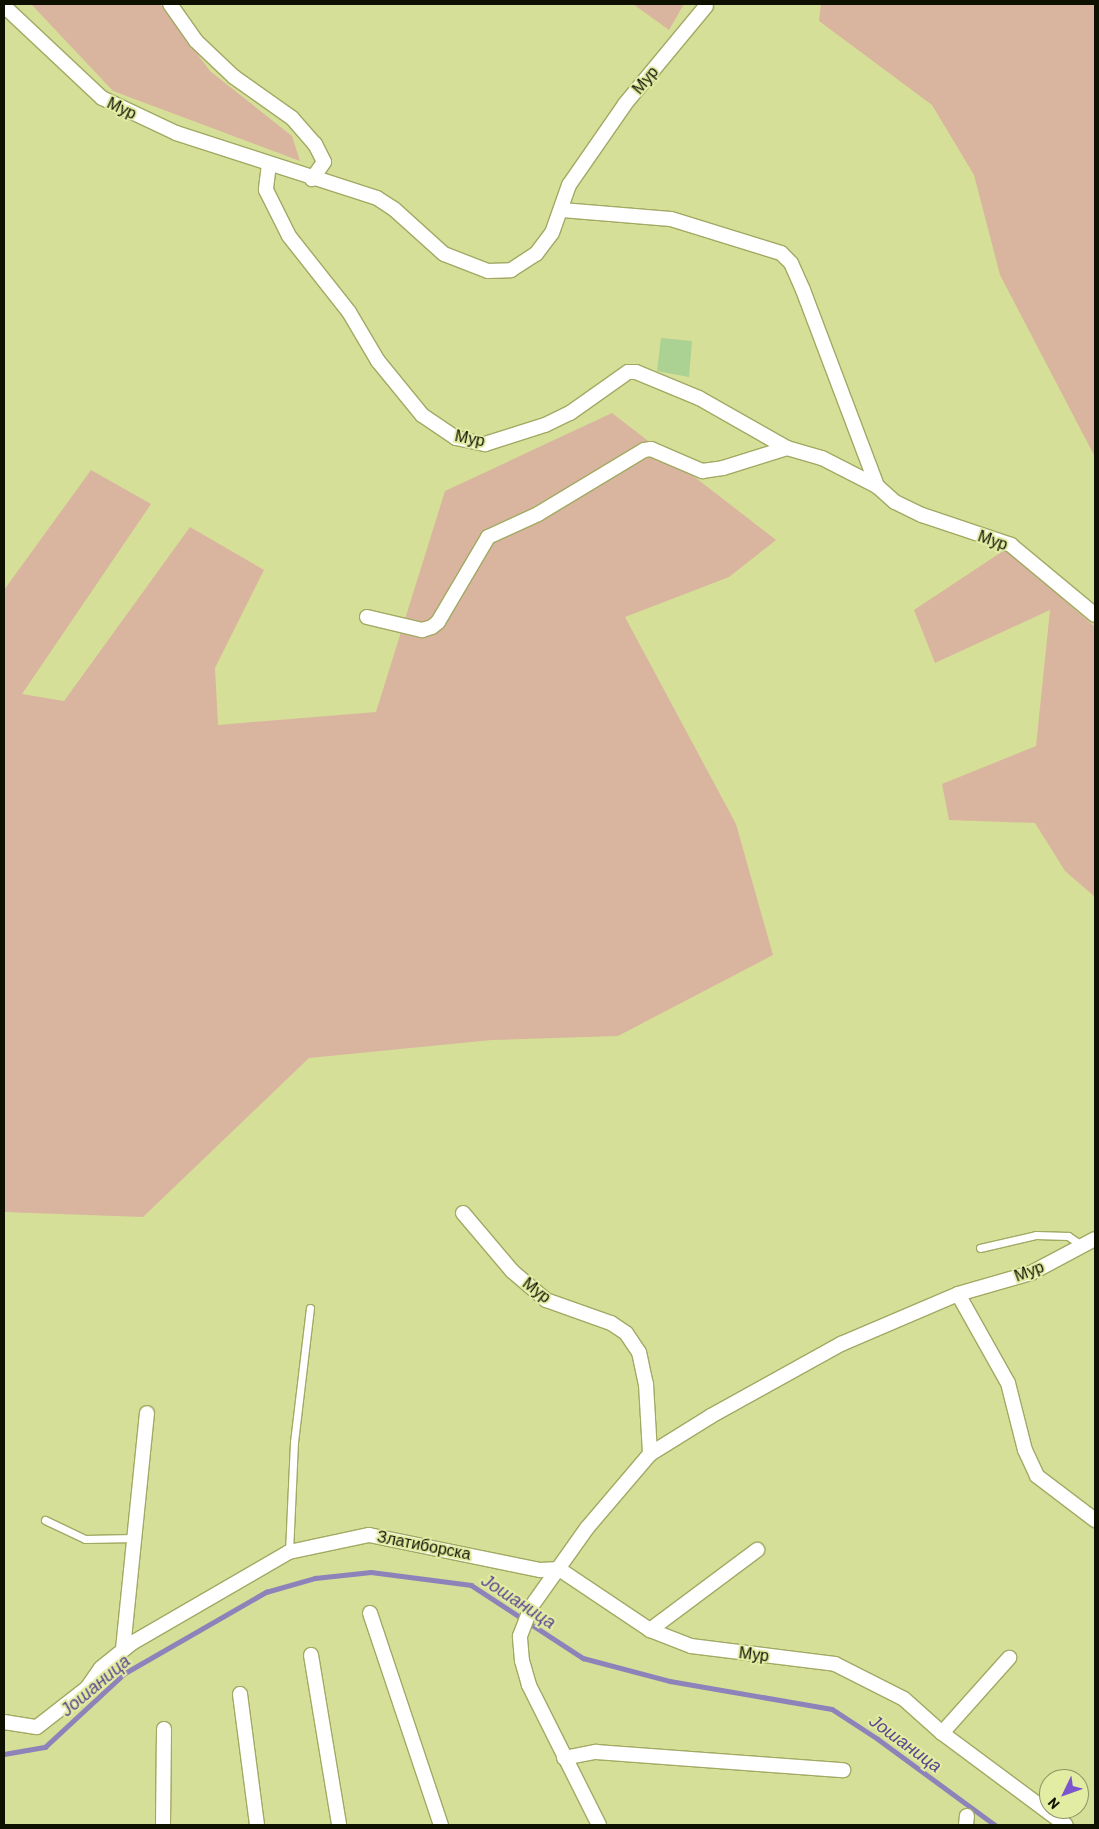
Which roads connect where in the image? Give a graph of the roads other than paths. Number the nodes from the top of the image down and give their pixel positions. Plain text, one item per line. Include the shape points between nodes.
1 (170, 4) edge
2 (4, 6) edge
3 (706, 6) dead end
4 (269, 164) junction
5 (312, 179) junction
6 (562, 210) junction
7 (788, 448) junction
8 (877, 486) junction
9 (1095, 615) edge
10 (366, 617) dead end
11 (463, 1213) dead end
12 (1089, 1243) edge
13 (980, 1248) dead end
14 (958, 1294) junction
15 (310, 1308) dead end
16 (147, 1413) dead end
17 (650, 1454) junction
18 (44, 1520) dead end
19 (1095, 1520) edge
20 (134, 1538) junction
21 (757, 1550) dead end
22 (290, 1552) junction
23 (559, 1569) junction
24 (370, 1613) dead end
25 (650, 1630) junction
26 (123, 1649) junction
27 (311, 1656) dead end
28 (1009, 1658) dead end
29 (240, 1694) dead end
30 (4, 1722) edge
31 (164, 1729) dead end
32 (942, 1733) junction
33 (564, 1758) junction
34 (843, 1770) dead end
35 (163, 1825) edge
36 (257, 1825) edge
37 (339, 1825) edge
38 (441, 1825) edge
39 (599, 1825) edge
40 (1066, 1825) edge

1 - 5 street via 196,41 234,77 292,118 315,144 324,162
2 - 4 street, Мур via 102,98 176,133
3 - 6 street, Мур via 625,104 569,185
4 - 5 street, Мур
4 - 7 street, Мур via 266,190 289,236 349,312 378,361 416,408 456,438 485,444 545,426 570,414 628,372 636,372 699,398
5 - 6 street, Мур via 377,198 444,254 488,271 512,270 524,265 552,233
6 - 8 street, Мур via 671,219 781,253 791,263 803,290
7 - 8 street, Мур via 822,458
7 - 10 street via 723,468 702,471 651,449 644,450 538,514 488,537 432,627 422,630
8 - 9 street, Мур via 895,502 922,515 1011,545
11 - 17 street, Мур via 512,1271 546,1300 611,1323 626,1333 639,1352 646,1384
12 - 13 lane via 1068,1236 1036,1235
12 - 14 street, Мур via 1031,1273
14 - 17 street, Мур via 841,1344
14 - 19 street via 1008,1384 1025,1450 1037,1476
15 - 22 lane via 294,1442
16 - 20 street
17 - 23 street, Мур via 587,1528
18 - 20 lane via 85,1539
20 - 26 street
21 - 25 street
22 - 23 street, Златиборска via 369,1535 540,1570
22 - 26 street, Златиборска via 243,1576
23 - 25 street, Мур
23 - 33 street via 531,1607 520,1636 522,1661 529,1685
24 - 38 street
25 - 32 street, Мур via 691,1646 835,1664 904,1699
26 - 30 street, Златиборска via 101,1668 87,1688 37,1727
27 - 37 street
28 - 32 street
29 - 36 street
31 - 35 street
32 - 40 street, Мур
33 - 34 street via 596,1752
33 - 39 street

